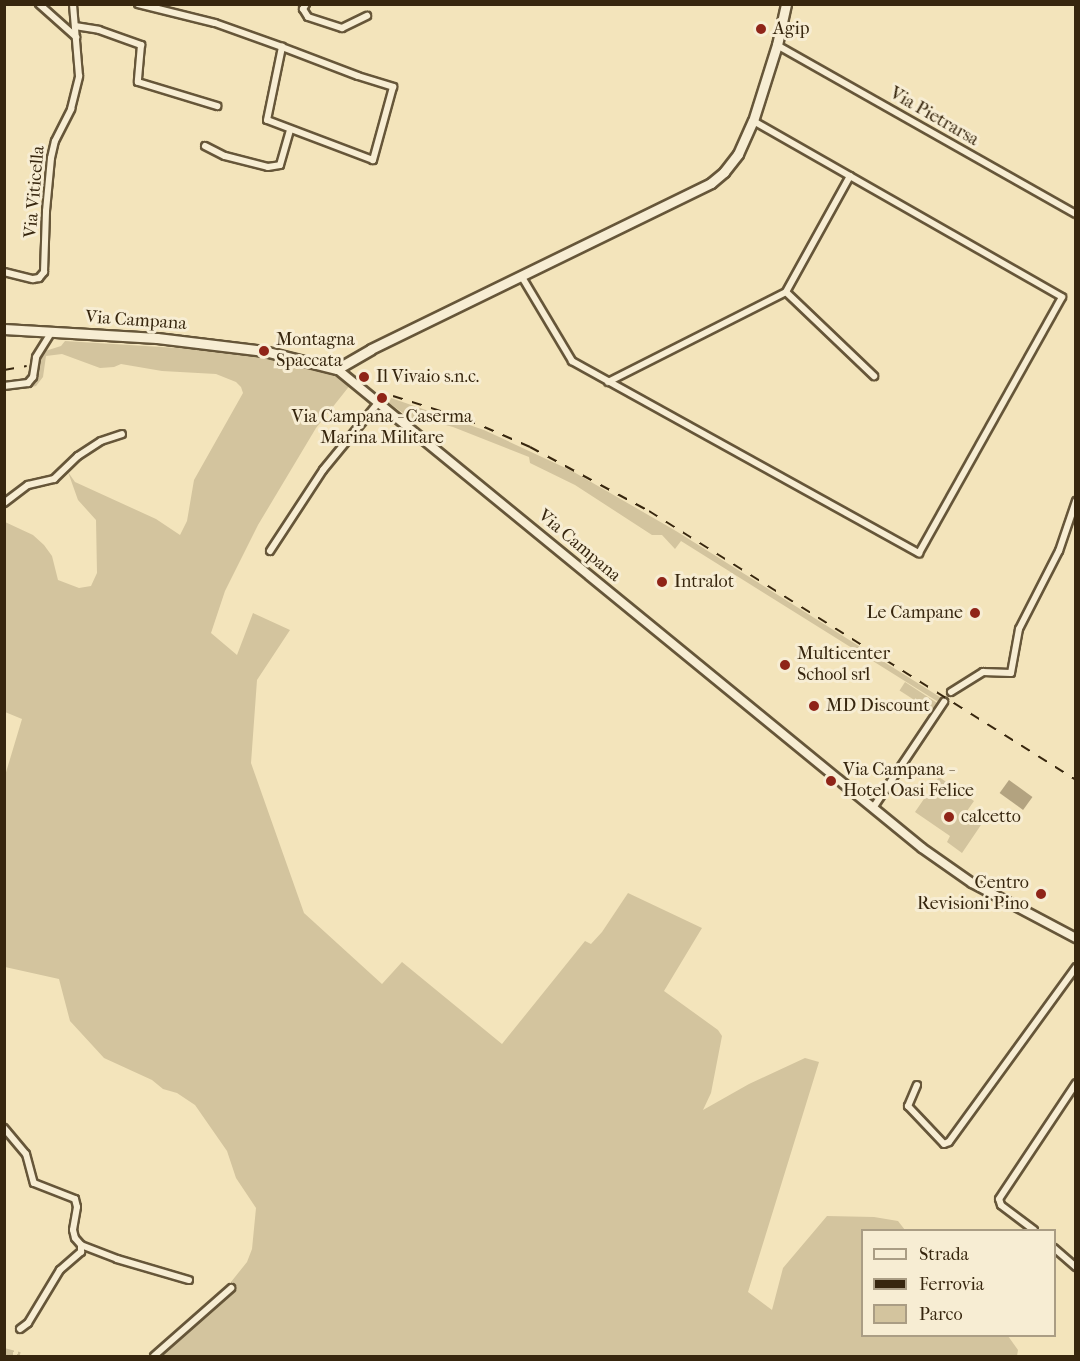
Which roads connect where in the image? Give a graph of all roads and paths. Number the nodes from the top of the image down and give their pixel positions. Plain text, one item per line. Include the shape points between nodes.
1 (39, 4) edge
2 (73, 4) edge
3 (138, 4) edge
4 (306, 4) edge
5 (786, 4) edge
6 (367, 16) dead end
7 (75, 26) junction
8 (76, 37) junction
9 (777, 45) junction
10 (282, 47) junction
11 (217, 106) dead end
12 (753, 121) junction
13 (290, 129) junction
14 (205, 146) dead end
15 (850, 176) junction
16 (1076, 214) edge
17 (4, 272) edge
18 (522, 277) junction
19 (786, 292) junction
20 (4, 329) edge
21 (51, 333) junction
22 (337, 369) junction
23 (874, 376) dead end
24 (608, 382) junction
25 (5, 386) edge
26 (378, 403) junction
27 (122, 434) dead end
28 (1076, 501) edge
29 (4, 503) edge
30 (270, 551) dead end
31 (951, 692) tunnel mouth
32 (945, 702) tunnel mouth
33 (873, 808) junction
34 (1076, 938) edge
35 (1076, 967) edge
36 (1076, 1083) edge
37 (917, 1085) dead end
38 (4, 1128) edge
39 (1033, 1229) edge
40 (81, 1245) junction
41 (1056, 1250) edge
42 (1076, 1267) edge
43 (189, 1280) dead end
44 (231, 1288) dead end
45 (20, 1329) dead end
46 (154, 1356) edge

1 - 8 street
2 - 7 street, Via Viticella
3 - 10 street via 215,23
4 - 6 street via 303,9 308,17 342,28
5 - 9 main road
7 - 8 street, Via Viticella
7 - 11 street via 141,45 138,82
8 - 17 street, Via Viticella via 79,76 71,109 51,158 44,272 33,279
9 - 12 main road
9 - 16 street, Via Pietrarsa
10 - 13 street via 267,120
10 - 13 street via 393,87 373,160
12 - 15 street
12 - 18 main road via 738,154 711,183
13 - 14 street via 280,165 267,166 225,156
15 - 19 street
15 - 24 street via 1062,297 919,553
18 - 22 main road
18 - 24 street via 572,361
19 - 23 street
19 - 24 street
20 - 21 main road, Via Campana
21 - 22 main road, Via Campana via 157,338 264,351
21 - 25 street via 36,357 33,377 28,383
22 - 26 street, Via Campana
26 - 30 street via 323,470
26 - 33 street, Via Campana
27 - 29 street via 101,441 54,479 28,485
28 - 31 street via 1059,551 1019,628 1011,673 983,672
32 - 33 street
33 - 34 street, Via Campana via 972,883
35 - 37 street via 949,1142 944,1144 908,1106
36 - 39 street via 999,1199 1001,1205
38 - 40 street via 26,1154 34,1183 75,1199 73,1230
40 - 43 street
40 - 45 street via 81,1252 60,1270 28,1323
41 - 42 street
44 - 46 street

